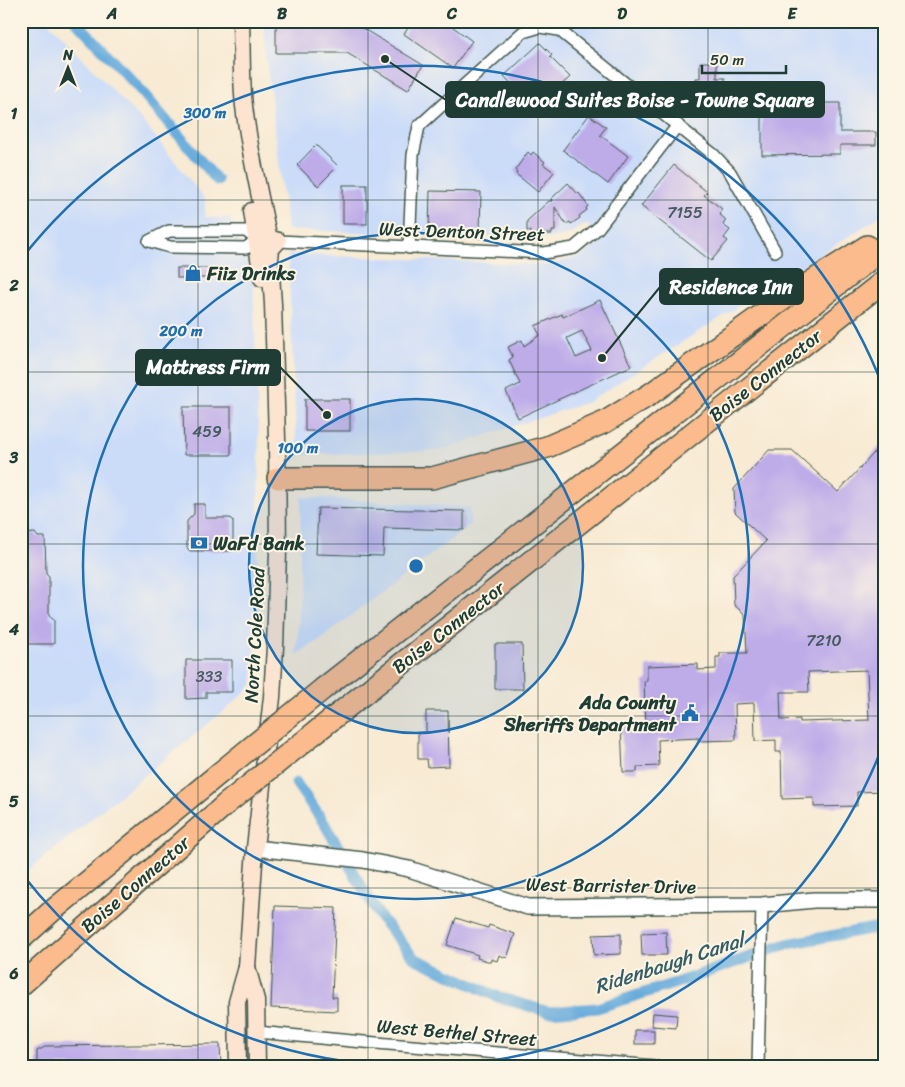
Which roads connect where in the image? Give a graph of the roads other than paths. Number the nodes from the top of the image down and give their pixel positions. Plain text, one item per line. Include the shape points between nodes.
1 (241, 21) edge
2 (678, 126) junction
3 (254, 165) junction
4 (884, 234) edge
5 (257, 240) junction
6 (278, 241) junction
7 (409, 248) junction
8 (884, 248) edge
9 (775, 251) dead end
10 (884, 281) edge
11 (273, 304) junction
12 (278, 478) junction
13 (254, 848) junction
14 (884, 900) edge
15 (762, 906) junction
16 (21, 938) edge
17 (247, 967) junction
18 (21, 985) edge
19 (257, 1032) junction
20 (238, 1066) edge
21 (257, 1066) edge
22 (656, 1066) edge
23 (758, 1066) edge

1 - 3 main road, North Cole Road via 244,105
2 - 7 street, West Denton Street via 598,228 574,248 544,253
2 - 7 street via 559,30 540,27 523,32 419,126 413,156
2 - 9 street via 714,154 730,172
3 - 5 main road, North Cole Road via 248,182
3 - 6 main road, North Cole Road via 265,179
4 - 12 highway via 784,299 649,396 605,422 547,447 432,478
5 - 5 street via 246,231 169,231 149,241 170,247 246,248
5 - 11 main road, North Cole Road via 263,290
6 - 7 street, West Denton Street
6 - 11 main road, North Cole Road via 281,290
8 - 16 highway, Boise Connector, bridge via 324,688
10 - 18 highway, Boise Connector, bridge via 226,804
11 - 12 main road, North Cole Road
12 - 13 main road, North Cole Road via 272,697
13 - 15 street, West Barrister Drive via 364,860 409,869 528,908
13 - 17 main road, North Cole Road
14 - 15 street, West Barrister Drive via 814,900
15 - 23 street
17 - 19 main road, North Cole Road via 256,1000
17 - 20 main road, North Cole Road via 237,1002
19 - 21 main road, North Cole Road
19 - 22 street, West Bethel Street

